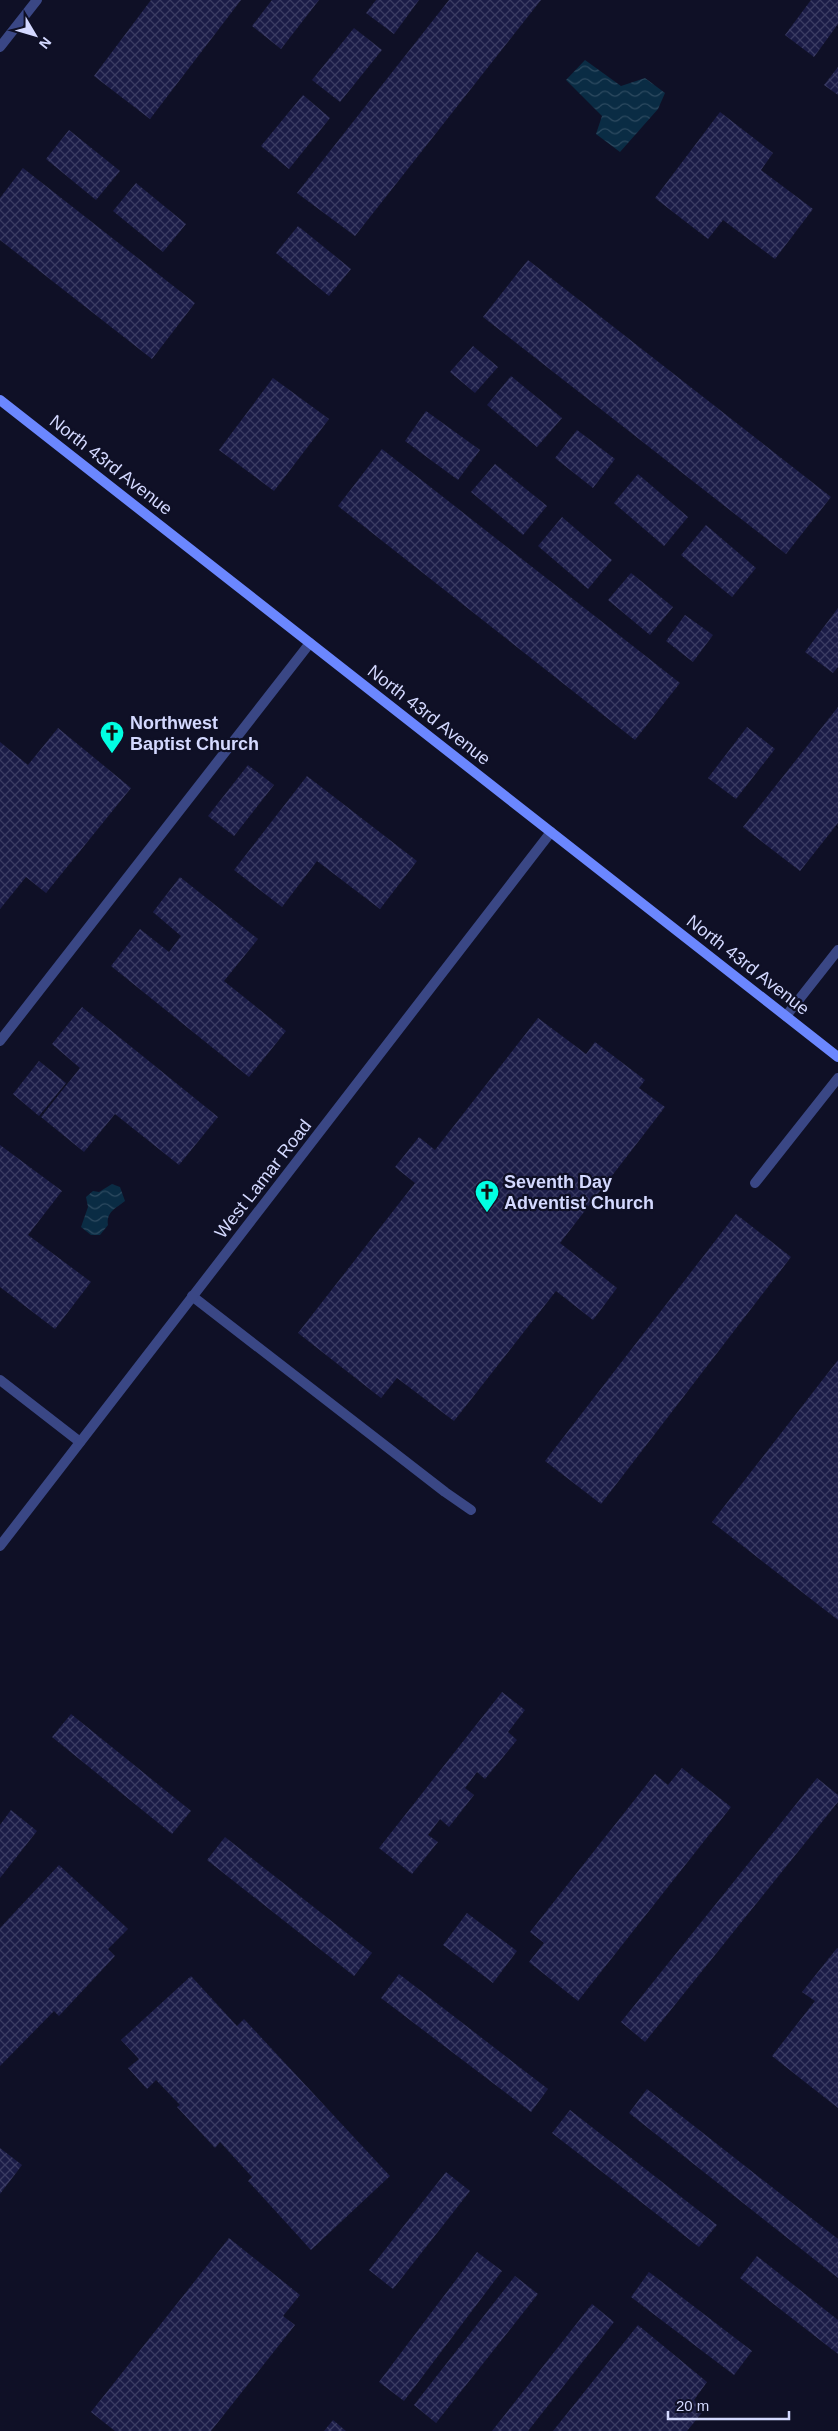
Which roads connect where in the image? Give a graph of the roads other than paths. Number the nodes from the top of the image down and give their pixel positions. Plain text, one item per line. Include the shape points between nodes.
1 (37, 0) edge
2 (0, 47) edge
3 (0, 400) edge
4 (310, 643) junction
5 (551, 832) junction
6 (838, 950) edge
7 (786, 1016) junction
8 (0, 1041) edge
9 (838, 1057) edge
10 (838, 1078) edge
11 (755, 1183) dead end
12 (192, 1296) junction
13 (0, 1380) edge
14 (80, 1442) junction
15 (471, 1510) dead end
16 (0, 1546) edge

1 - 2 street
3 - 4 main road, North 43rd Avenue
4 - 5 main road, North 43rd Avenue
4 - 8 street
5 - 7 main road, North 43rd Avenue
5 - 12 street, West Lamar Road
6 - 7 street
7 - 9 main road, North 43rd Avenue
10 - 11 street
12 - 14 street, West Lamar Road
12 - 15 street
13 - 14 street
14 - 16 street, West Lamar Road

